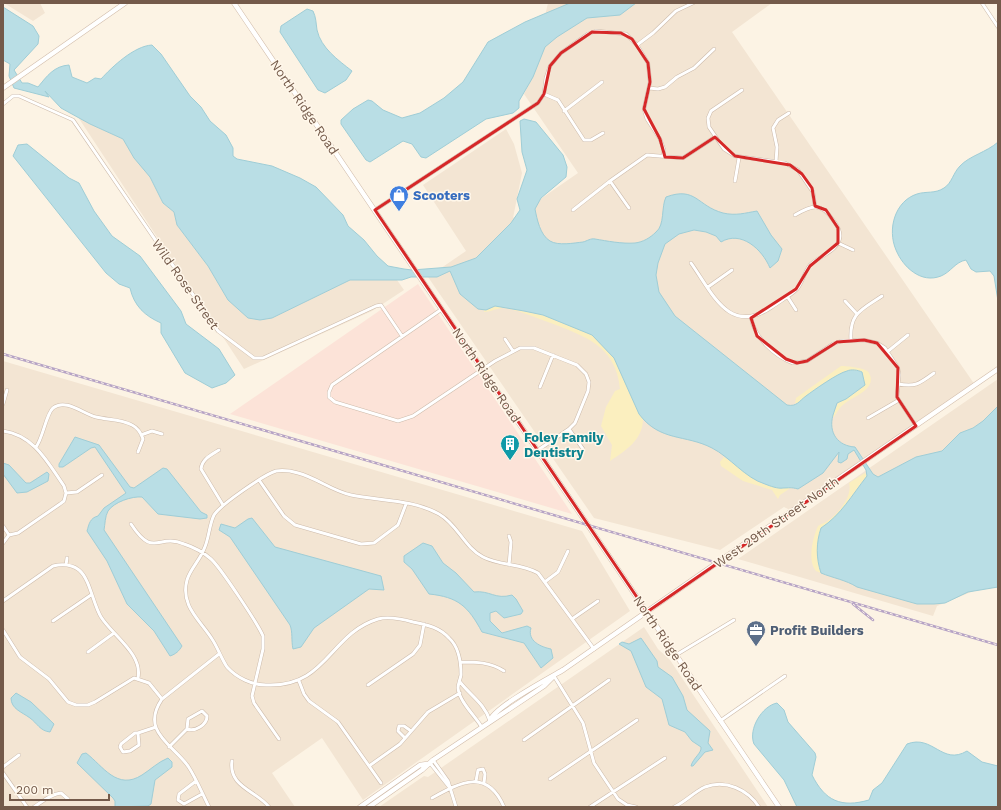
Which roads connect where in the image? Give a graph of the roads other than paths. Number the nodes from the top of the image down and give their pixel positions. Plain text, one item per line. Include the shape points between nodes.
1 (125, 3) edge
2 (234, 3) edge
3 (693, 3) edge
4 (982, 3) edge
5 (998, 27) edge
6 (637, 45) junction
7 (714, 49) dead end
8 (602, 82) dead end
9 (5, 87) edge
10 (649, 88) junction
11 (742, 90) dead end
12 (544, 94) junction
13 (3, 104) edge
14 (564, 111) junction
15 (789, 113) dead end
16 (603, 133) dead end
17 (715, 137) junction
18 (663, 156) junction
19 (740, 158) junction
20 (776, 162) junction
21 (610, 181) junction
22 (735, 181) dead end
23 (815, 207) junction
24 (629, 208) dead end
25 (375, 210) junction
26 (572, 210) dead end
27 (795, 216) dead end
28 (838, 244) junction
29 (854, 250) dead end
30 (691, 263) dead end
31 (732, 270) dead end
32 (708, 287) junction
33 (787, 296) junction
34 (882, 296) dead end
35 (845, 301) dead end
36 (442, 309) junction
37 (796, 310) dead end
38 (857, 314) junction
39 (751, 317) junction
40 (908, 335) dead end
41 (402, 336) junction
42 (505, 339) dead end
43 (850, 341) junction
44 (513, 351) junction
45 (887, 352) junction
46 (553, 355) junction
47 (483, 369) junction
48 (998, 369) edge
49 (934, 373) dead end
50 (898, 384) junction
51 (540, 387) dead end
52 (7, 390) dead end
53 (899, 400) junction
54 (3, 404) edge
55 (868, 418) dead end
56 (916, 426) junction
57 (569, 429) junction
58 (3, 431) edge
59 (162, 434) dead end
60 (142, 435) junction
61 (36, 447) junction
62 (583, 449) dead end
63 (219, 450) dead end
64 (538, 450) junction
65 (138, 452) dead end
66 (102, 475) dead end
67 (259, 480) junction
68 (66, 493) junction
69 (406, 504) junction
70 (223, 505) junction
71 (131, 524) dead end
72 (3, 526) edge
73 (9, 535) junction
74 (509, 536) dead end
75 (3, 543) edge
76 (568, 551) dead end
77 (203, 553) junction
78 (67, 558) dead end
79 (66, 564) junction
80 (509, 565) junction
81 (546, 581) junction
82 (91, 595) junction
83 (3, 601) edge
84 (598, 601) dead end
85 (647, 612) junction
86 (572, 619) junction
87 (734, 620) dead end
88 (53, 621) dead end
89 (424, 624) junction
90 (3, 630) edge
91 (114, 633) junction
92 (594, 649) junction
93 (88, 652) dead end
94 (219, 654) junction
95 (676, 655) junction
96 (460, 662) junction
97 (504, 671) dead end
98 (554, 676) junction
99 (785, 676) dead end
100 (138, 678) junction
101 (609, 680) dead end
102 (299, 681) junction
103 (460, 682) junction
104 (254, 683) junction
105 (368, 685) dead end
106 (460, 693) junction
107 (162, 700) junction
108 (574, 705) junction
109 (490, 720) junction
110 (637, 720) dead end
111 (720, 721) junction
112 (481, 726) junction
113 (156, 727) junction
114 (187, 729) junction
115 (411, 731) junction
116 (138, 733) junction
117 (406, 738) junction
118 (279, 740) dead end
119 (524, 740) dead end
120 (169, 747) junction
121 (590, 752) junction
122 (19, 755) dead end
123 (665, 758) dead end
124 (232, 761) dead end
125 (430, 762) junction
126 (369, 766) junction
127 (3, 767) edge
128 (3, 773) edge
129 (550, 779) dead end
130 (196, 781) junction
131 (476, 781) junction
132 (380, 783) dead end
133 (484, 783) junction
134 (450, 788) junction
135 (613, 792) junction
136 (202, 794) junction
137 (432, 798) dead end
138 (68, 799) dead end
139 (27, 807) edge
140 (34, 807) edge
141 (209, 807) edge
142 (269, 807) edge
143 (361, 807) edge
144 (369, 807) edge
145 (456, 807) edge
146 (504, 807) edge
147 (590, 807) edge
148 (636, 807) edge
149 (674, 807) edge
150 (759, 807) edge
151 (778, 807) edge

1 - 9 main road
2 - 25 main road, North Ridge Road
3 - 6 street via 676,11
4 - 5 street
6 - 10 street via 648,64
6 - 12 street via 629,36 621,33 600,30 588,34 562,52 553,62 546,78
7 - 10 street via 694,68 665,87
8 - 14 street
10 - 18 street via 644,109 647,119 663,145
11 - 17 street via 709,114 708,124
12 - 14 street via 555,98
12 - 25 street via 538,103
13 - 41 street, Wild Rose Street via 13,96 19,96 73,120 218,332 254,358 263,358 381,305
14 - 16 street via 584,140 591,140
15 - 20 street via 778,120 773,128 777,147
17 - 18 street via 683,158
17 - 19 street via 727,152
18 - 21 street via 644,157
19 - 20 street
19 - 22 street
20 - 23 street via 790,165 802,174 813,192
21 - 24 street
21 - 26 street
23 - 27 street
23 - 28 street via 826,210 837,225 840,236
25 - 36 main road, North Ridge Road
28 - 29 street
28 - 33 street via 810,266 796,289
30 - 32 street
31 - 32 street
32 - 39 street via 728,312 741,317
33 - 37 street
33 - 39 street via 763,313
34 - 38 street
35 - 38 street
36 - 41 street
36 - 47 main road, North Ridge Road
38 - 43 street via 850,325
39 - 43 street via 760,340 793,363 804,362 833,344
40 - 45 street
41 - 47 street via 332,385 329,392 331,399 393,419 404,420
42 - 44 street
43 - 45 street via 872,341 881,345
44 - 46 street via 530,347
44 - 47 street
45 - 50 street via 899,371
46 - 51 street
46 - 57 street via 577,365 588,378 588,391 577,419
47 - 64 main road, North Ridge Road
48 - 56 main road, West 29th Street North
49 - 50 street via 913,386
50 - 53 street
52 - 54 street
53 - 55 street
53 - 56 street
56 - 85 main road, West 29th Street North
57 - 62 street
57 - 64 street
58 - 61 street via 22,437
59 - 60 street via 152,431
60 - 61 street via 134,425 98,418 74,407 57,406 50,412 41,440
60 - 65 street via 142,444
61 - 68 street via 64,486
63 - 70 street via 205,459 201,469
64 - 85 main road, North Ridge Road
66 - 68 street via 77,492
67 - 69 street via 270,473 300,473 349,495
67 - 69 street via 284,516 295,525 361,544 374,543 398,525
67 - 70 street
68 - 73 street via 60,504 18,534
69 - 80 street via 438,514 452,524 480,556
70 - 77 street via 215,514
71 - 77 street via 139,536 151,544 181,543
72 - 73 street
73 - 75 street
74 - 80 street
76 - 81 street via 558,572
77 - 94 street via 188,577 185,593 189,608 214,641
77 - 104 street via 215,564 263,636 264,645
78 - 79 street
79 - 82 street via 83,574
79 - 83 street via 53,566
80 - 81 street via 534,571
81 - 86 street
82 - 88 street
82 - 91 street via 102,619
84 - 86 street
85 - 92 main road, West 29th Street North
85 - 95 main road, North Ridge Road
86 - 92 street
87 - 95 street
89 - 96 street via 438,629 451,640
89 - 102 street via 393,618 380,618 368,623 336,646 316,670
89 - 105 street via 420,645 414,654
90 - 100 street via 20,657 49,679 68,702 82,706 95,702 126,681
91 - 93 street
91 - 100 street via 136,660
92 - 98 main road, West 29th Street North
94 - 104 street via 231,671 243,680
94 - 107 street
95 - 111 main road, North Ridge Road
96 - 97 street via 495,665
96 - 103 street
98 - 108 street
98 - 109 main road, West 29th Street North via 544,686 495,720
99 - 111 street
100 - 107 street via 149,683
101 - 108 street
102 - 104 street via 281,685
102 - 126 street via 306,698 338,722
103 - 106 street
103 - 109 street via 480,703
104 - 118 street via 254,703
106 - 112 street
106 - 115 street via 432,709
107 - 113 street via 156,714
108 - 119 street
108 - 121 street via 583,723
109 - 112 main road, West 29th Street North
110 - 121 street
111 - 151 main road, North Ridge Road
112 - 125 main road, West 29th Street North
113 - 116 street
113 - 120 street via 160,737
114 - 114 street via 195,729 204,723 206,713 199,712 189,718 186,722
114 - 120 street
115 - 117 street
115 - 117 street via 399,726 398,731
116 - 116 street via 123,741 120,747 123,752 139,745
117 - 126 street
120 - 130 street via 186,764
121 - 129 street
121 - 135 street via 594,763
122 - 127 street
123 - 135 street
124 - 142 street via 231,768 242,787 259,796
125 - 134 street via 448,781
125 - 143 main road, West 29th Street North via 420,765
125 - 144 main road, West 29th Street North
126 - 132 street
128 - 139 street
130 - 136 street
130 - 136 street via 179,794 178,800 184,804
131 - 133 street
131 - 133 street via 478,770 482,769 485,774
131 - 134 street
133 - 146 street via 496,792
134 - 137 street
134 - 145 street
135 - 147 street
135 - 148 street via 622,802
136 - 141 street
138 - 140 street via 61,793
149 - 150 street via 705,788 724,785 735,787 750,795

